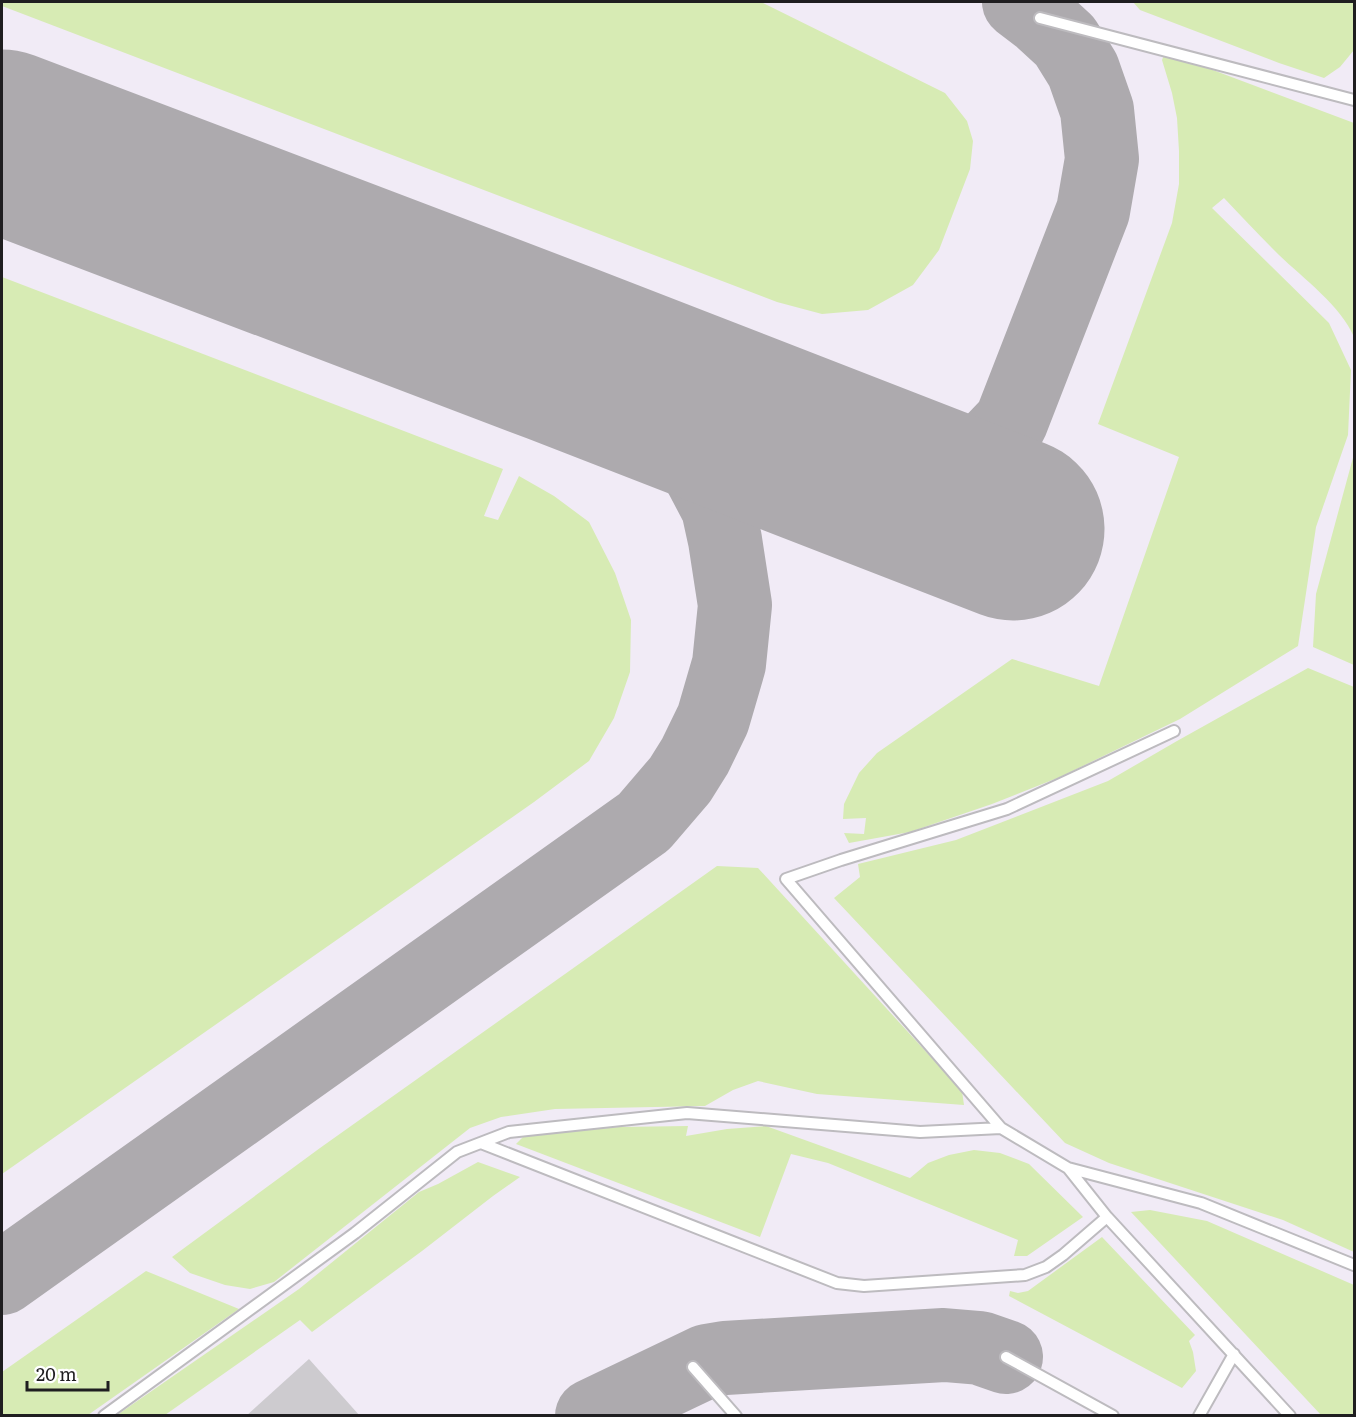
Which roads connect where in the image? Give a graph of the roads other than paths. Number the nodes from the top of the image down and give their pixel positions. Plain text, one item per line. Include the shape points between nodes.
1 (1040, 18) dead end
2 (1354, 100) edge
3 (1174, 731) dead end
4 (1000, 1128) junction
5 (481, 1143) junction
6 (1068, 1168) junction
7 (1107, 1217) junction
8 (1354, 1265) edge
9 (1234, 1354) junction
10 (1006, 1357) dead end
11 (693, 1367) dead end
12 (104, 1416) edge
13 (736, 1416) edge
14 (1113, 1416) edge
15 (1198, 1416) edge
16 (1290, 1416) edge

1 - 2 lane
3 - 4 lane via 1007,809 786,879
4 - 5 lane via 920,1132 687,1113 509,1132
4 - 6 lane
5 - 7 lane via 837,1284 864,1286 1025,1275 1047,1267
5 - 12 lane via 457,1152 355,1233
6 - 7 lane
6 - 8 lane via 1201,1203
7 - 9 lane
9 - 15 lane
9 - 16 lane
10 - 14 lane
11 - 13 lane

